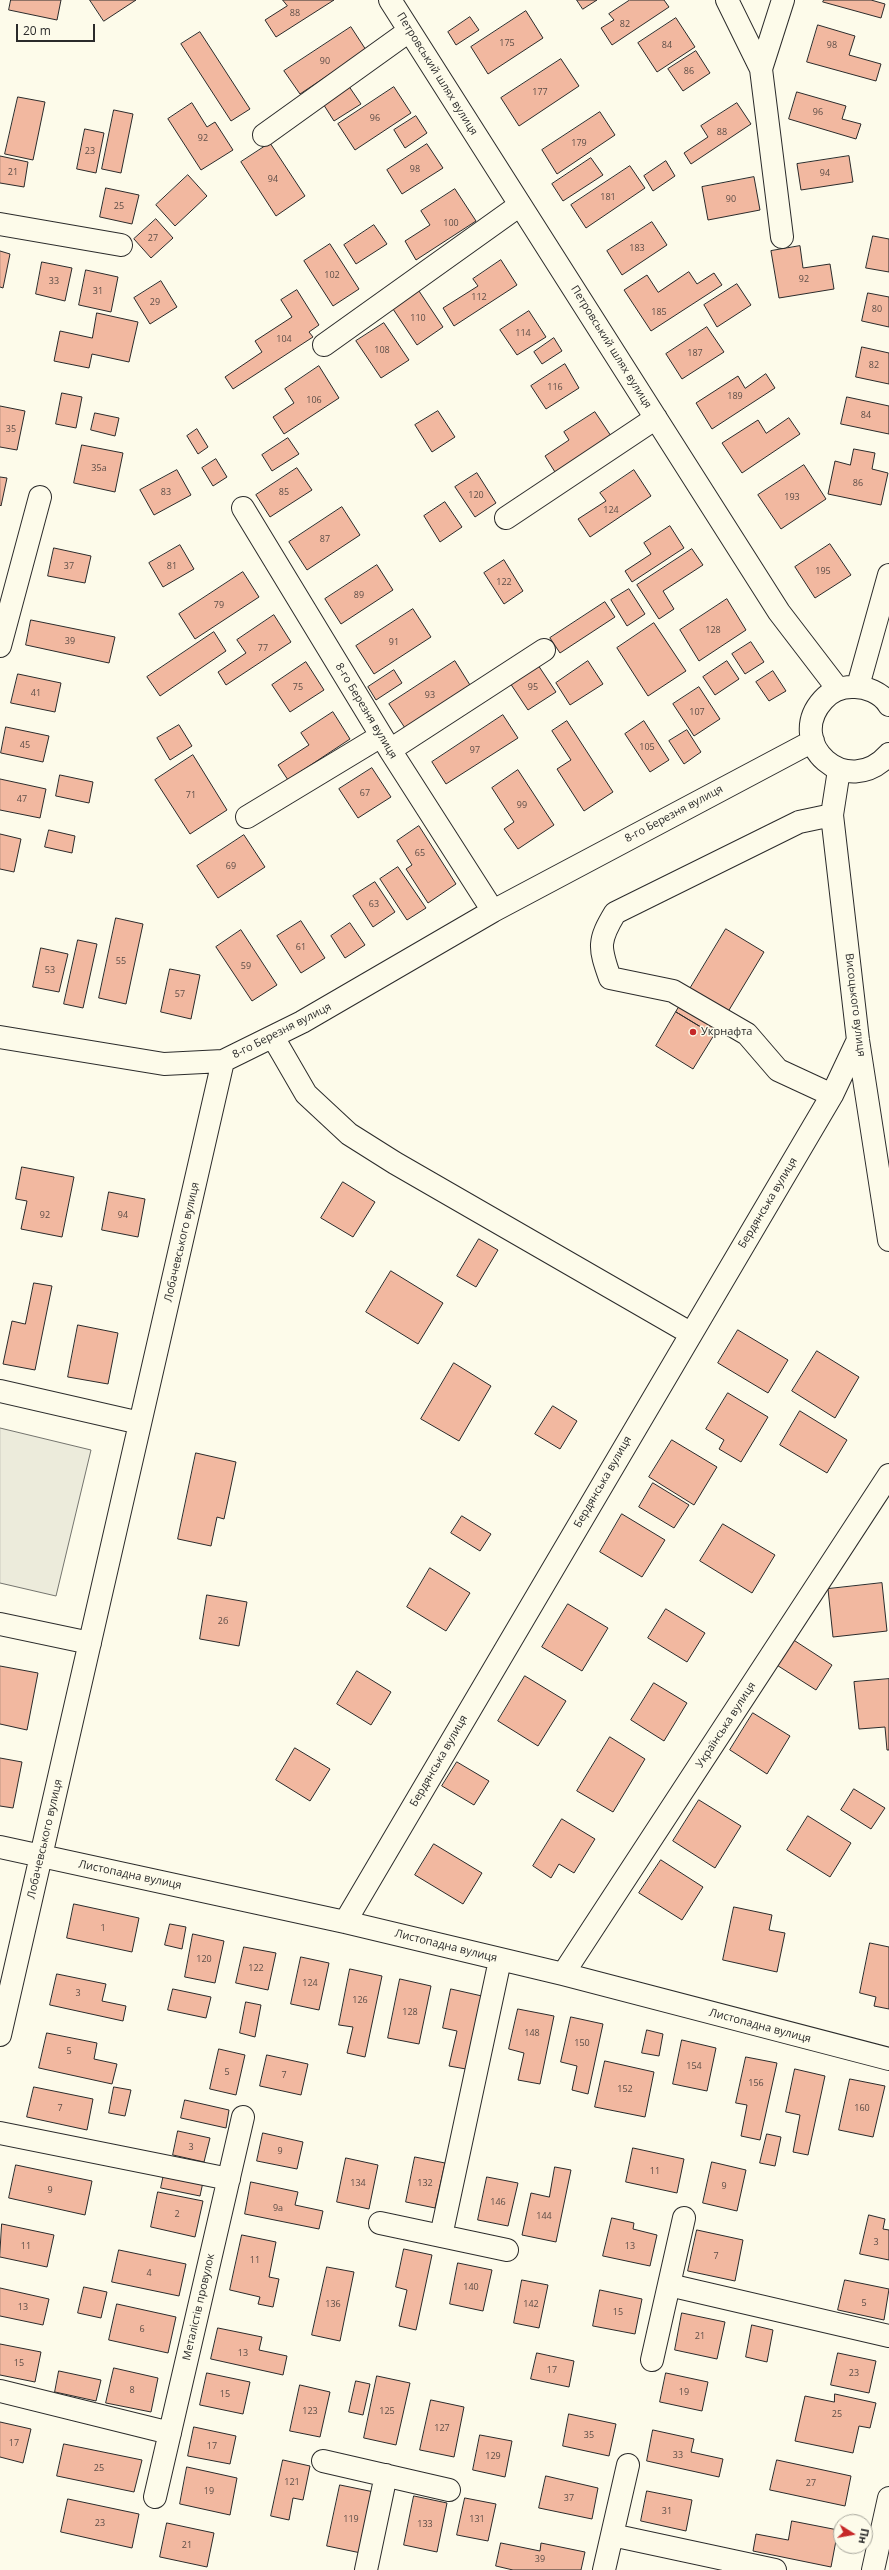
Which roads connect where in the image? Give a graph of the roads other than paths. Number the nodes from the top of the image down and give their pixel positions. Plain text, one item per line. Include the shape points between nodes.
1 (390, 0) edge
2 (727, 0) edge
3 (783, 0) edge
4 (409, 31) junction
5 (761, 69) junction
6 (264, 135) dead end
7 (520, 205) junction
8 (0, 224) edge
9 (782, 237) dead end
10 (121, 245) dead end
11 (324, 345) dead end
12 (656, 418) junction
13 (40, 497) dead end
14 (243, 508) dead end
15 (506, 518) dead end
16 (889, 574) edge
17 (0, 646) edge
18 (544, 650) dead end
19 (848, 688) junction
20 (888, 702) edge
21 (813, 741) junction
22 (386, 743) junction
23 (889, 754) edge
24 (839, 770) junction
25 (832, 815) junction
26 (247, 817) dead end
27 (493, 911) junction
28 (0, 1037) edge
29 (273, 1037) junction
30 (858, 1040) junction
31 (223, 1061) junction
32 (832, 1094) junction
33 (881, 1141) edge
34 (889, 1240) edge
35 (690, 1333) junction
36 (0, 1391) edge
37 (140, 1423) junction
38 (889, 1475) edge
39 (0, 1624) edge
40 (90, 1643) junction
41 (0, 1847) edge
42 (41, 1856) junction
43 (345, 1922) junction
44 (500, 1960) junction
45 (563, 1974) junction
46 (0, 2036) edge
47 (889, 2059) edge
48 (243, 2117) dead end
49 (0, 2133) edge
50 (228, 2179) junction
51 (684, 2218) dead end
52 (380, 2223) dead end
53 (441, 2236) junction
54 (507, 2250) dead end
55 (669, 2285) junction
56 (889, 2336) edge
57 (652, 2360) dead end
58 (0, 2391) edge
59 (170, 2433) junction
60 (323, 2461) dead end
61 (628, 2464) dead end
62 (386, 2475) junction
63 (449, 2490) dead end
64 (156, 2497) dead end
65 (889, 2498) edge
66 (612, 2535) junction
67 (366, 2570) edge
68 (604, 2570) edge
69 (775, 2570) edge
70 (873, 2570) edge

1 - 4 street, Петровський шлях вулиця
2 - 5 street
3 - 5 street
4 - 6 street
4 - 7 street, Петровський шлях вулиця
5 - 9 street
7 - 11 street
7 - 12 street, Петровський шлях вулиця
8 - 10 street
12 - 15 street
12 - 19 street, Петровський шлях вулиця via 779,612
13 - 17 street
14 - 22 street, 8-го Березня вулиця
16 - 19 street
18 - 22 street
19 - 20 street, Петровський шлях вулиця via 869,689
19 - 21 street via 826,696 816,710 811,726
21 - 24 street via 821,757
21 - 27 street, 8-го Березня вулиця
22 - 26 street
22 - 27 street, 8-го Березня вулиця
23 - 24 street via 872,768 850,772
24 - 25 street, Висоцького вулиця
25 - 30 street, Висоцького вулиця
25 - 32 street via 799,822 615,913 604,931 601,951 610,978 673,991 747,1034 778,1070
27 - 29 street, 8-го Березня вулиця
28 - 31 street, 8-го Березня вулиця via 164,1064
29 - 31 street, 8-го Березня вулиця
29 - 35 street via 306,1094 350,1134 402,1167
30 - 32 street, Бердянська вулиця
30 - 33 street, Висоцького вулиця
31 - 37 street, Лобачевського вулиця
32 - 35 street, Бердянська вулиця
33 - 34 street, Висоцького вулиця
35 - 43 street, Бердянська вулиця
36 - 37 street
37 - 40 street, Лобачевського вулиця
38 - 45 street, Українська вулиця
39 - 40 street
40 - 42 street, Лобачевського вулиця
41 - 42 street, Листопадна вулиця
42 - 43 street, Листопадна вулиця
42 - 46 street, Лобачевського вулиця
43 - 44 street, Листопадна вулиця
44 - 45 street, Листопадна вулиця
44 - 53 street
45 - 47 street, Листопадна вулиця
48 - 50 street, Металістів провулок
49 - 50 street
50 - 59 street, Металістів провулок
51 - 55 street
52 - 53 street
53 - 54 street
55 - 56 street
55 - 57 street
58 - 59 street
59 - 64 street, Металістів провулок
60 - 62 street
61 - 66 street
62 - 63 street
62 - 67 street
65 - 70 street
66 - 68 street
66 - 69 street

